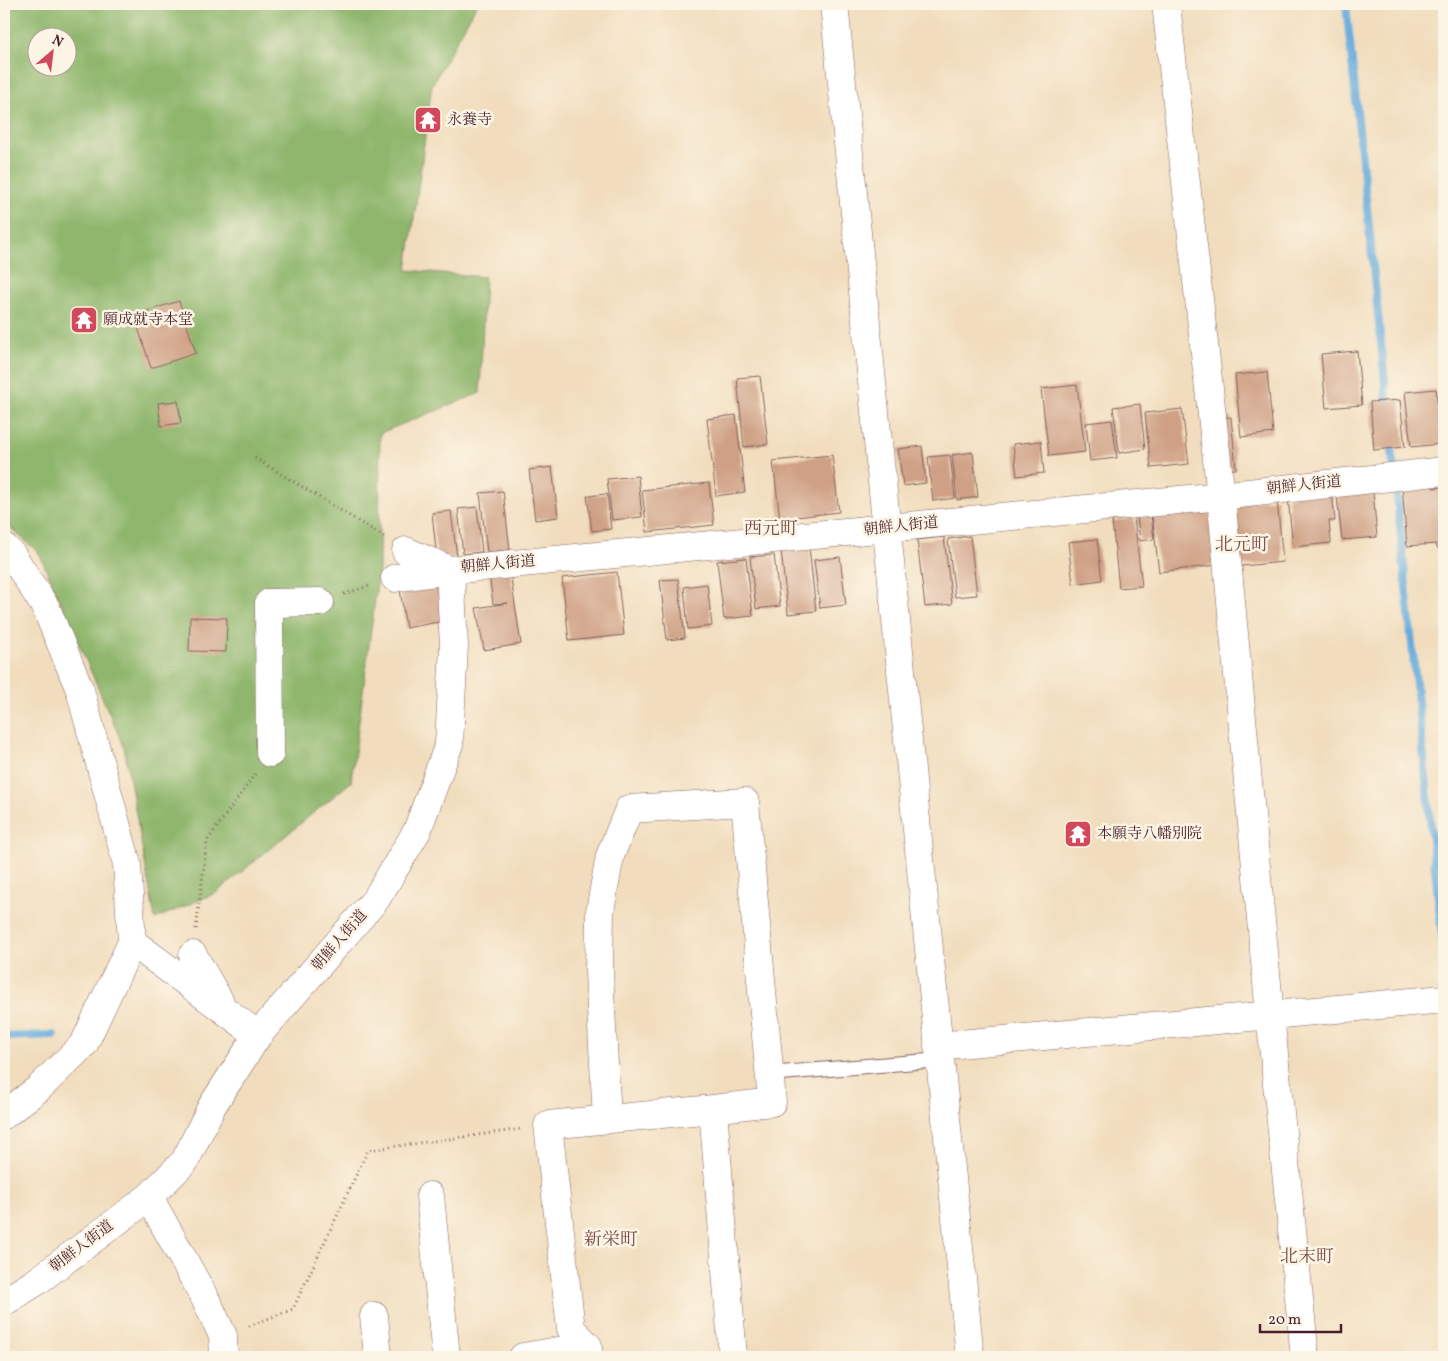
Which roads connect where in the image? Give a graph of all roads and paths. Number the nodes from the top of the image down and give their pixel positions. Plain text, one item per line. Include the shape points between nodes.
1 (834, 4) edge
2 (1166, 4) edge
3 (255, 458) dead end
4 (1444, 471) edge
5 (1221, 496) junction
6 (886, 529) junction
7 (4, 547) edge
8 (406, 551) joint
9 (450, 570) junction
10 (396, 578) joint
11 (320, 602) joint
12 (270, 753) joint
13 (132, 942) junction
14 (194, 955) joint
15 (1444, 998) edge
16 (224, 1009) junction
17 (1270, 1015) junction
18 (258, 1035) junction
19 (939, 1053) junction
20 (769, 1074) junction
21 (713, 1109) junction
22 (4, 1115) edge
23 (607, 1119) junction
24 (548, 1125) junction
25 (430, 1196) dead end
26 (149, 1197) junction
27 (4, 1302) edge
28 (374, 1316) dead end
29 (223, 1346) edge
30 (588, 1351) edge
31 (378, 1357) edge
32 (446, 1357) edge
33 (523, 1357) edge
34 (733, 1357) edge
35 (970, 1357) edge
36 (1305, 1357) edge

1 - 6 street
2 - 5 street
3 - 8 path
4 - 5 street, 朝鮮人街道
5 - 6 street, 朝鮮人街道
5 - 17 street
6 - 9 street, 朝鮮人街道
6 - 19 street
7 - 13 street via 46,608 80,690 127,864
8 - 9 street
9 - 10 street
9 - 18 street, 朝鮮人街道 via 454,646 448,744 417,831 376,899
10 - 11 path
11 - 12 street via 269,603
12 - 14 path via 207,841
13 - 16 street
13 - 22 street via 84,1044 38,1089
14 - 16 street
15 - 17 street
16 - 18 street
17 - 19 street
17 - 36 street
18 - 26 street, 朝鮮人街道 via 212,1106 185,1161
19 - 20 lane
19 - 35 street
20 - 21 street via 772,1102
20 - 23 street via 745,802 629,809 610,856 600,911 599,972
21 - 23 street
21 - 34 street
23 - 24 street
24 - 29 path via 368,1150 293,1309
24 - 30 street via 571,1329
25 - 32 street
26 - 27 street, 朝鮮人街道 via 36,1282
26 - 29 street via 207,1302
28 - 31 street
30 - 33 street

